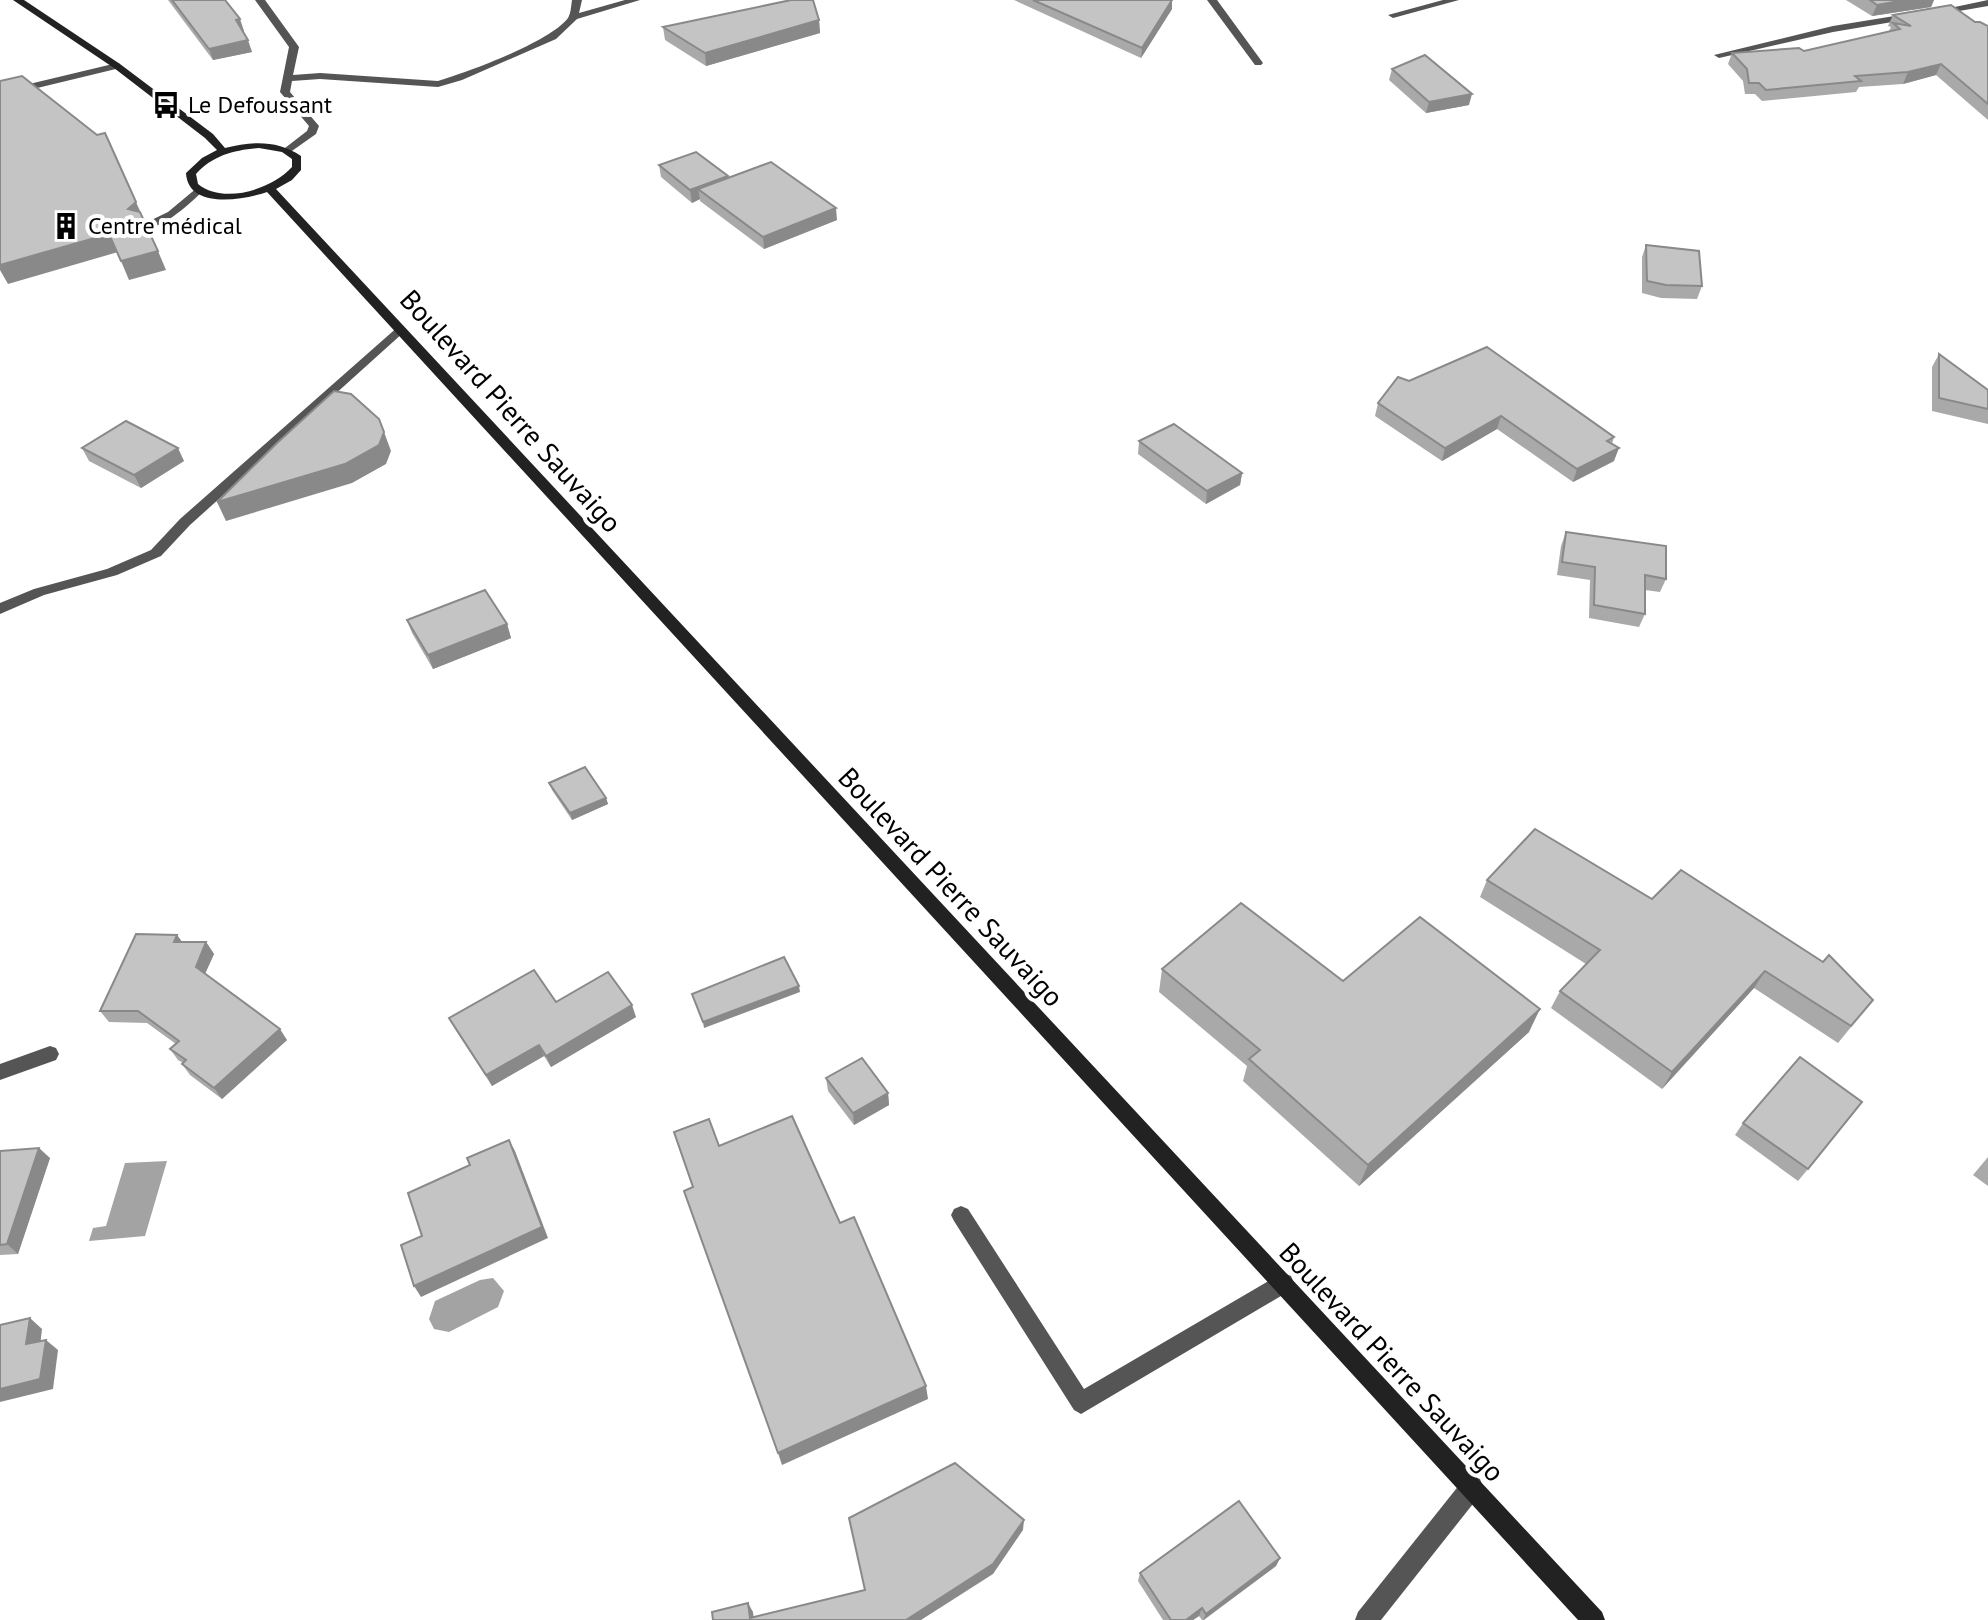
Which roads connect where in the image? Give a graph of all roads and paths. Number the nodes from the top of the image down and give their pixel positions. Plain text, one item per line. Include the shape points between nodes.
1 (18, 0) edge
2 (260, 0) edge
3 (577, 0) edge
4 (635, 0) edge
5 (1212, 0) edge
6 (1454, 0) edge
7 (1988, 3) edge
8 (1393, 15) dead end
9 (574, 17) junction
10 (1719, 55) dead end
11 (1258, 63) dead end
12 (117, 66) junction
13 (286, 78) junction
14 (0, 94) edge
15 (289, 150) junction
16 (223, 151) junction
17 (270, 189) junction
18 (198, 190) junction
19 (144, 226) edge
20 (400, 329) junction
21 (0, 609) edge
22 (50, 1054) dead end
23 (0, 1072) edge
24 (961, 1215) dead end
25 (1284, 1283) junction
26 (1472, 1487) junction
27 (1366, 1620) edge
28 (1594, 1620) edge

1 - 12 main road
2 - 13 street via 294,47
3 - 9 street
4 - 9 street
5 - 11 street
6 - 8 street
7 - 10 street
9 - 13 street via 553,37 438,84
12 - 14 street
12 - 16 main road
13 - 15 street via 285,92 314,126
15 - 16 main road via 259,145
15 - 17 main road via 297,156 295,173
16 - 18 main road via 191,173
17 - 18 main road via 236,197
17 - 20 main road, Boulevard Pierre Sauvaigo
18 - 19 street via 172,214
20 - 21 street via 156,553
20 - 25 main road, Boulevard Pierre Sauvaigo
22 - 23 street
24 - 25 street via 1081,1403
25 - 26 main road, Boulevard Pierre Sauvaigo
26 - 27 street
26 - 28 main road, Boulevard Pierre Sauvaigo

